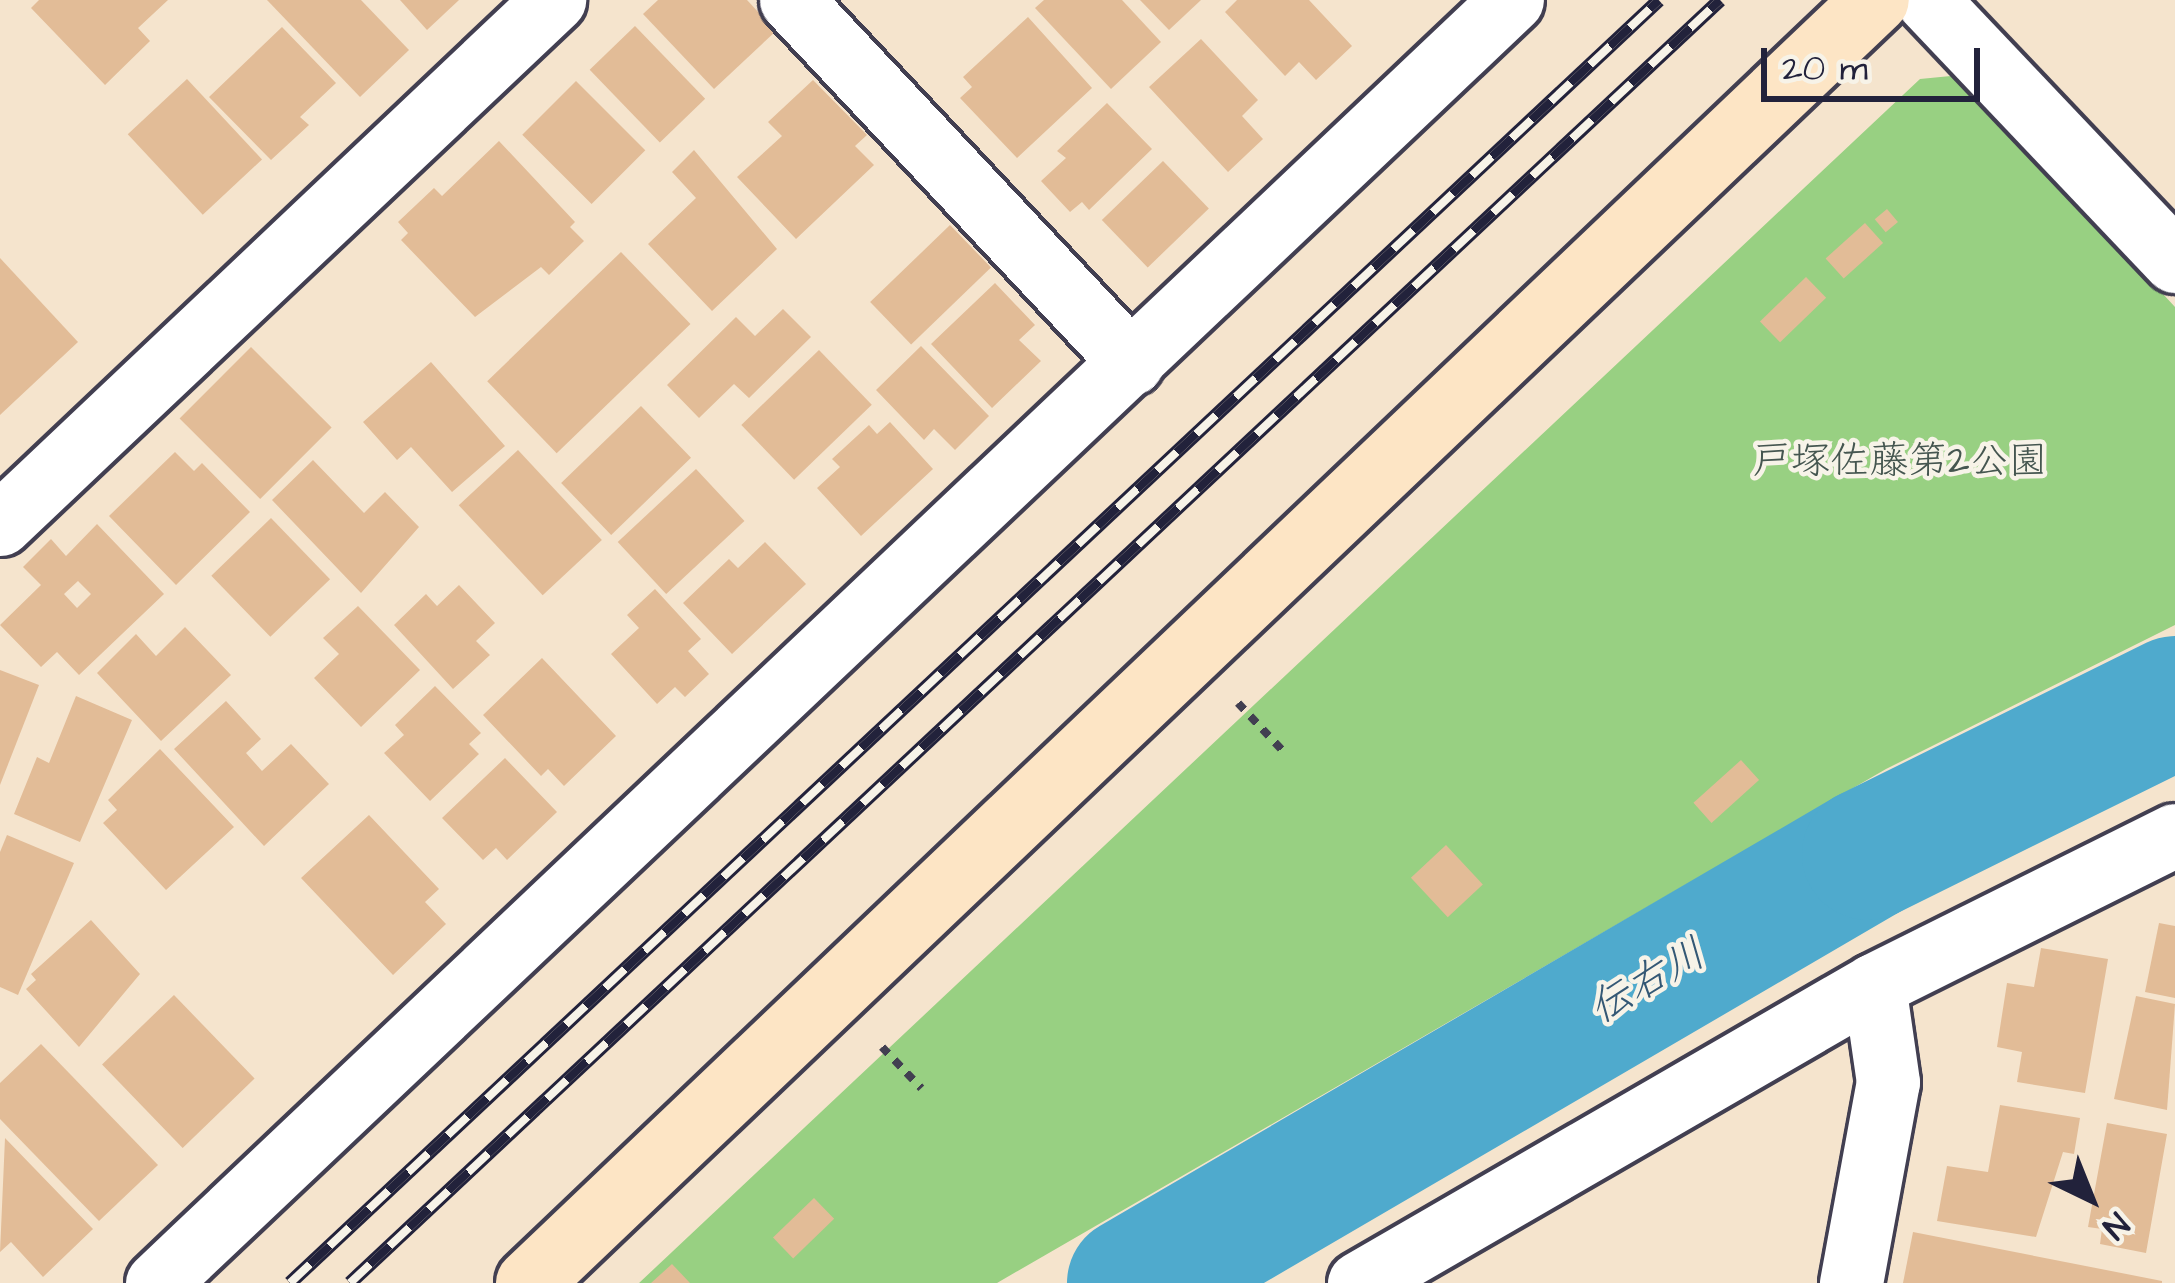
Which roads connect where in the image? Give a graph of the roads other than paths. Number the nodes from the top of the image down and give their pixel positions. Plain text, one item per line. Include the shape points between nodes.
1 (554, 0) edge
2 (791, 0) edge
3 (1512, 0) edge
4 (1876, 0) edge
5 (1927, 0) edge
6 (2175, 261) edge
7 (1132, 363) junction
8 (0, 524) edge
9 (2175, 835) edge
10 (1874, 985) junction
11 (157, 1283) edge
12 (529, 1283) edge
13 (1359, 1283) edge
14 (1851, 1283) edge

1 - 8 street
2 - 7 street
3 - 7 street
4 - 12 street
5 - 6 street
7 - 11 street
9 - 10 street
10 - 13 street
10 - 14 street via 1888,1082

